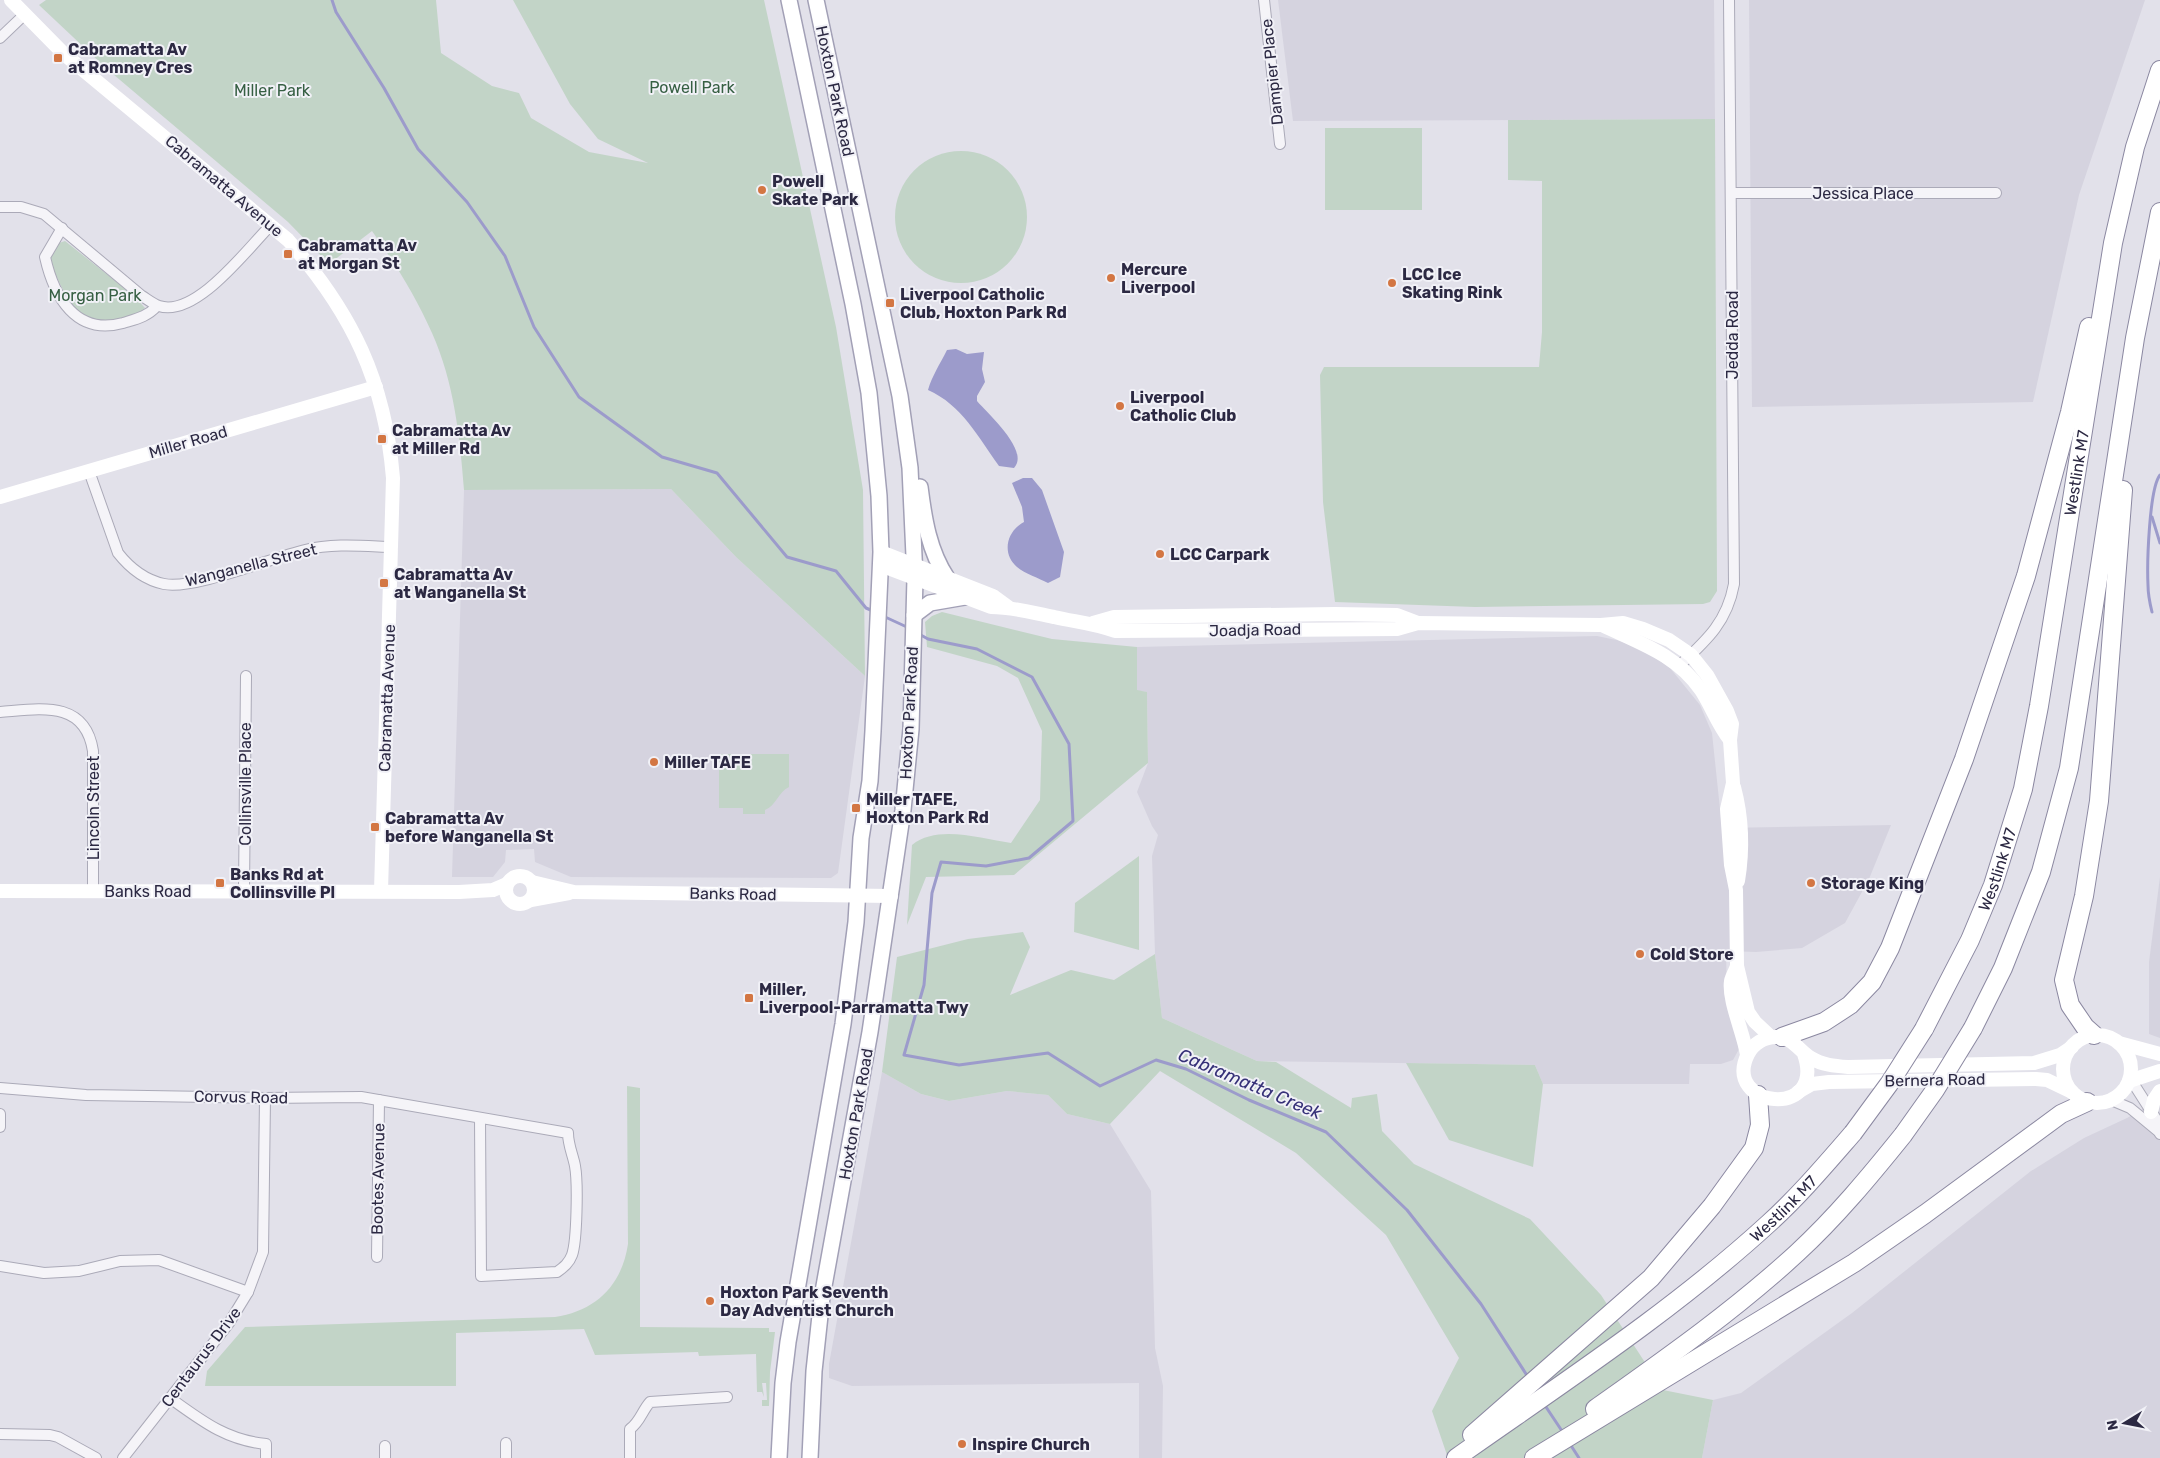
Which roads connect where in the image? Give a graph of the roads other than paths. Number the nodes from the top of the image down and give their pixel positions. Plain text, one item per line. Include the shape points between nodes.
1 (11, 0) edge
2 (789, 0) edge
3 (816, 0) edge
4 (1264, 0) edge
5 (1730, 0) edge
6 (24, 15) junction
7 (0, 38) edge
8 (2160, 70) edge
9 (1280, 144) dead end
10 (2135, 147) junction
11 (1731, 193) junction
12 (1996, 193) dead end
13 (0, 207) edge
14 (2160, 212) edge
15 (271, 225) junction
16 (62, 228) junction
17 (2160, 250) edge
18 (157, 306) junction
19 (376, 386) junction
20 (904, 418) junction
21 (89, 470) junction
22 (0, 497) edge
23 (392, 547) junction
24 (881, 558) junction
25 (915, 572) junction
26 (946, 578) junction
27 (965, 597) junction
28 (1008, 607) junction
29 (916, 611) junction
30 (1601, 625) junction
31 (1691, 655) junction
32 (1680, 666) junction
33 (246, 676) dead end
34 (0, 712) edge
35 (1730, 740) junction
36 (532, 882) junction
37 (0, 891) edge
38 (93, 891) junction
39 (244, 891) junction
40 (381, 891) junction
41 (507, 891) junction
42 (574, 892) junction
43 (858, 894) junction
44 (891, 896) junction
45 (531, 900) junction
46 (1737, 966) junction
47 (2094, 1035) junction
48 (1777, 1037) junction
49 (2119, 1043) junction
50 (2072, 1047) junction
51 (1804, 1054) junction
52 (2160, 1054) edge
53 (1747, 1055) junction
54 (2160, 1070) edge
55 (2129, 1082) junction
56 (0, 1088) edge
57 (2160, 1091) edge
58 (1797, 1092) junction
59 (2072, 1092) junction
60 (1758, 1095) junction
61 (265, 1098) junction
62 (379, 1100) junction
63 (2111, 1100) junction
64 (2087, 1102) junction
65 (2151, 1112) junction
66 (0, 1114) edge
67 (480, 1118) junction
68 (0, 1127) edge
69 (2160, 1133) edge
70 (377, 1257) dead end
71 (0, 1266) edge
72 (248, 1292) junction
73 (726, 1397) dead end
74 (170, 1398) junction
75 (0, 1434) edge
76 (506, 1444) dead end
77 (385, 1446) dead end
78 (96, 1458) edge
79 (123, 1458) edge
80 (266, 1458) edge
81 (385, 1458) edge
82 (506, 1458) edge
83 (630, 1458) edge
84 (779, 1458) edge
85 (810, 1458) edge
86 (1445, 1458) edge
87 (1456, 1458) edge
88 (1525, 1458) edge
89 (1534, 1458) edge

1 - 6 main road, Cabramatta Avenue
2 - 24 main road, Hoxton Park Road via 869,393 879,496
3 - 20 main road, Hoxton Park Road
4 - 9 street, Dampier Place
5 - 11 street, Jedda Road
6 - 7 street
6 - 15 main road, Cabramatta Avenue via 64,54
8 - 10 highway, Westlink M7
10 - 48 highway via 2111,211 2072,405 2026,576 1964,759 1890,948 1872,982 1837,1015 1812,1028
10 - 87 highway, Westlink M7, bridge via 2113,243 2023,788 1993,885 1970,940 1924,1029 1853,1133 1768,1224 1670,1304
11 - 12 street, Jessica Place
11 - 31 street, Jedda Road via 1734,584 1724,617
13 - 16 street via 21,207 44,214
14 - 88 highway, bridge via 2135,338 2069,768 2054,829 2024,920 1973,1028 1903,1135 1835,1215 1797,1253 1693,1338
15 - 18 street via 199,298 181,306
15 - 19 main road, Cabramatta Avenue via 312,268 340,306
16 - 18 street
16 - 18 street via 45,257 51,277 71,313 89,324 103,326 141,318
17 - 47 highway via 2140,356 2126,461 2093,846 2064,980 2070,1005
19 - 21 main road, Miller Road
19 - 23 main road, Cabramatta Avenue via 392,458
20 - 25 main road, Hoxton Park Road
20 - 26 main road via 918,472 930,543
21 - 22 main road, Miller Road
21 - 23 street, Wanganella Street via 118,553 141,574 166,584 198,581 306,550 333,546
23 - 40 main road, Cabramatta Avenue
24 - 25 main road, Joadja Road
24 - 43 main road, Hoxton Park Road via 870,781 861,838
25 - 26 main road, Joadja Road
25 - 27 main road, Joadja Road
25 - 29 main road, Hoxton Park Road
26 - 28 main road, Joadja Road via 993,596
27 - 28 main road, Joadja Road via 991,607
27 - 29 main road via 930,603
28 - 30 main road, Joadja Road via 1093,622 1115,631 1397,629 1418,623
29 - 44 main road, Hoxton Park Road via 911,730
30 - 31 main road, Joadja Road via 1623,623 1643,629 1669,640
30 - 32 main road, Joadja Road via 1643,642
31 - 32 street, Jedda Road
31 - 35 main road via 1707,675 1727,711 1732,724
32 - 35 main road via 1700,689
33 - 39 street, Collinsville Place
34 - 38 street, Lincoln Street via 63,711 76,718 88,732 93,751
35 - 46 main road via 1733,783 1740,808
36 - 41 main road via 525,876 517,876
36 - 42 main road, Banks Road
36 - 45 main road via 534,893
37 - 38 main road, Banks Road
38 - 39 main road, Banks Road
39 - 40 main road, Banks Road
40 - 41 main road, Banks Road
41 - 45 main road via 518,905
42 - 43 main road, Banks Road
42 - 45 main road, Banks Road
43 - 44 main road, Banks Road
43 - 84 main road, Hoxton Park Road via 843,1024 790,1334 782,1392
44 - 85 main road, Hoxton Park Road via 822,1297
46 - 48 main road via 1748,1012 1754,1022
46 - 53 main road via 1731,981 1733,1001
47 - 49 main road via 2112,1038
47 - 50 main road
48 - 51 main road via 1795,1043
48 - 53 main road via 1757,1043
49 - 52 main road
49 - 55 main road via 2130,1060
50 - 51 main road, Bernera Road via 2055,1057 2034,1063 1848,1067 1817,1062
50 - 59 main road via 2064,1064
51 - 58 main road via 1808,1074
53 - 60 main road via 1745,1076
54 - 55 main road
55 - 63 main road
55 - 65 street
56 - 61 street, Corvus Road via 86,1095
57 - 65 main road
58 - 59 main road, Bernera Road via 1812,1084 1829,1082 2009,1079 2047,1080
58 - 60 main road via 1778,1101
59 - 64 main road
60 - 86 highway via 1760,1125 1754,1148 1712,1206 1651,1278
61 - 62 street, Corvus Road via 361,1097
61 - 72 street, Centaurus Drive via 263,1252
62 - 67 street, Corvus Road
62 - 70 street, Bootes Avenue
63 - 64 main road
63 - 69 street via 2130,1108
64 - 89 highway via 2061,1114 1881,1245
65 - 69 street
66 - 68 street
67 - 67 street, Corvus Road via 481,1276 557,1272 566,1265 574,1242 575,1168 568,1133
71 - 72 street via 44,1273 79,1271 120,1261 159,1260
72 - 74 street, Centaurus Drive via 229,1323
73 - 83 street via 650,1402 639,1422 630,1429
74 - 79 street, Centaurus Drive
74 - 80 street via 216,1430 244,1442 266,1444
75 - 78 street via 58,1437
76 - 82 street
77 - 81 street

